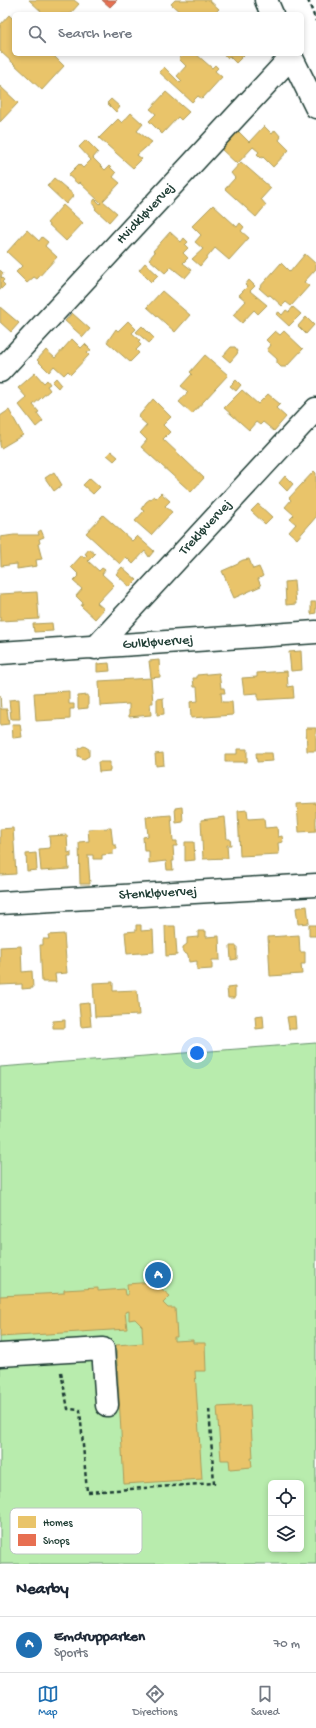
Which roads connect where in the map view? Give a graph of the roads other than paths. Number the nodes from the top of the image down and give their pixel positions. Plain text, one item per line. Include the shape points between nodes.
1 (266, 0) edge
2 (271, 12) edge
3 (290, 56) edge
4 (291, 56) edge
5 (316, 107) edge
6 (0, 372) edge
7 (316, 409) edge
8 (316, 632) edge
9 (95, 648) junction
10 (0, 652) edge
11 (316, 884) edge
12 (0, 903) edge
13 (0, 1355) edge
14 (107, 1405) dead end

1 - 2 street
3 - 6 street, Hvidkløvervej
4 - 5 street
7 - 9 street, Trekløvervej
8 - 9 street, Gulkløvervej
9 - 10 street, Gulkløvervej
11 - 12 street, Stenkløvervej
13 - 14 street via 103,1349

